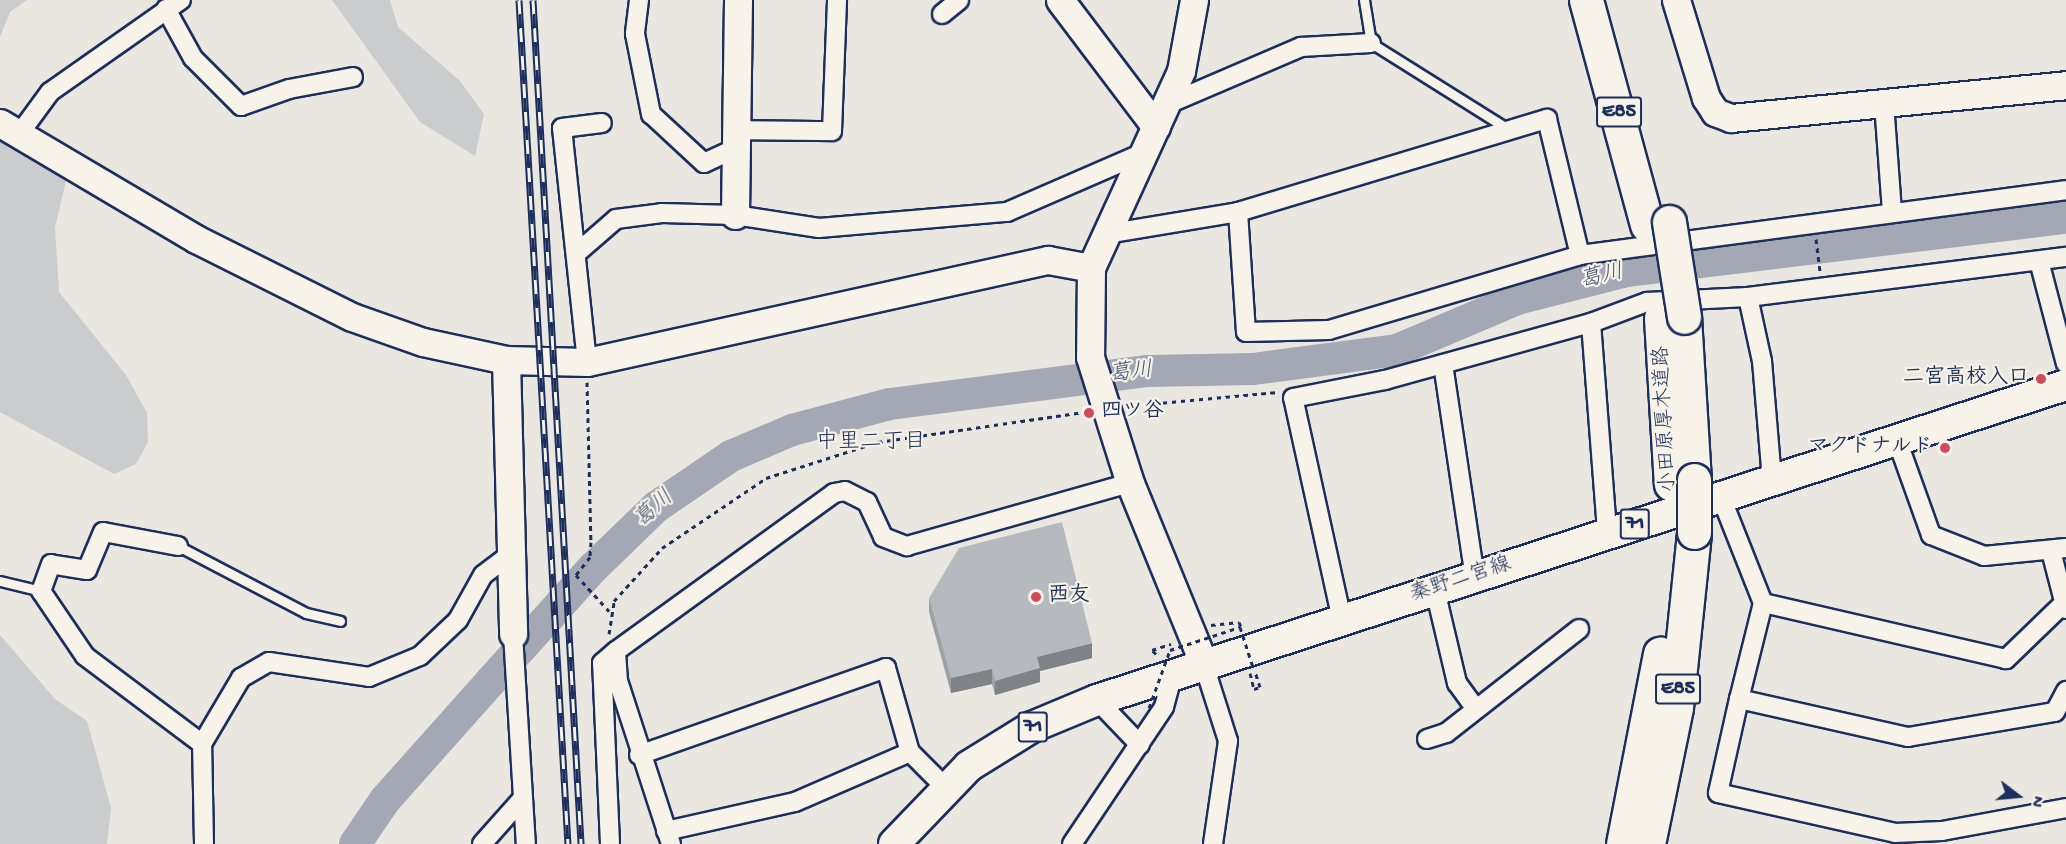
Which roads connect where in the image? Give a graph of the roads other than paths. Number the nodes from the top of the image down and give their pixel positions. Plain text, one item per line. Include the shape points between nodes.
1 (639, 0) edge
2 (738, 0) edge
3 (837, 0) edge
4 (959, 0) edge
5 (1060, 0) edge
6 (1194, 0) edge
7 (1364, 0) edge
8 (1586, 0) edge
9 (1609, 0) edge
10 (1676, 0) edge
11 (174, 5) edge
12 (942, 14) dead end
13 (1371, 43) junction
14 (353, 77) dead end
15 (2066, 85) edge
16 (1884, 103) junction
17 (1162, 116) junction
18 (602, 123) dead end
19 (10, 128) edge
20 (1508, 129) junction
21 (733, 139) junction
22 (1145, 152) junction
23 (2066, 190) edge
24 (1238, 212) junction
25 (1892, 212) junction
26 (735, 214) junction
27 (1658, 223) junction
28 (1107, 234) junction
29 (578, 252) junction
30 (1580, 255) junction
31 (2066, 256) edge
32 (2039, 261) junction
33 (1091, 268) junction
34 (1748, 297) junction
35 (1591, 323) junction
36 (506, 360) junction
37 (587, 362) junction
38 (1443, 364) junction
39 (2066, 364) edge
40 (2066, 385) edge
41 (1897, 440) junction
42 (1772, 480) junction
43 (1131, 483) junction
44 (1695, 487) junction
45 (1607, 533) junction
46 (1682, 534) junction
47 (178, 546) joint
48 (2058, 550) edge
49 (510, 555) junction
50 (1475, 577) junction
51 (0, 581) edge
52 (1435, 590) junction
53 (41, 591) junction
54 (1763, 603) junction
55 (2064, 607) edge
56 (1342, 620) junction
57 (340, 621) dead end
58 (1579, 629) dead end
59 (513, 634) joint
60 (616, 651) junction
61 (1171, 656) junction
62 (1203, 662) junction
63 (2066, 692) edge
64 (1739, 699) junction
65 (1097, 700) junction
66 (1476, 709) junction
67 (1427, 739) dead end
68 (202, 744) junction
69 (1140, 745) junction
70 (910, 752) junction
71 (639, 755) junction
72 (945, 787) junction
73 (521, 800) junction
74 (2066, 808) edge
75 (669, 837) edge
76 (204, 844) edge
77 (482, 844) edge
78 (526, 844) edge
79 (610, 844) edge
80 (894, 844) edge
81 (1072, 844) edge
82 (1213, 844) edge
83 (1623, 844) edge
84 (1648, 844) edge

1 - 21 street via 635,34 651,114 704,163
2 - 21 street
3 - 21 street via 832,131
4 - 12 street
5 - 17 street
6 - 17 street via 1188,46
7 - 13 lane
8 - 27 highway, 小田原厚木道路 / E85
9 - 27 highway, 小田原厚木道路 / E85
10 - 16 street via 1715,112 1731,118
11 - 14 street via 193,58 241,106 290,89
11 - 19 street via 50,92
13 - 17 street via 1301,47
13 - 20 lane via 1458,102
15 - 16 street
16 - 25 street
17 - 22 street
18 - 29 street via 562,128
19 - 36 street via 195,239 352,317 402,336
20 - 24 street
20 - 30 street via 1547,119
21 - 26 street
22 - 26 street via 1029,204 980,216 819,228
22 - 28 street
23 - 25 street
24 - 28 street
24 - 30 street via 1246,333 1329,330
25 - 30 street
26 - 29 street via 662,213 616,219
27 - 44 highway, 小田原厚木道路 / E85
28 - 33 street
29 - 37 street
31 - 32 street
32 - 34 street
32 - 39 street
33 - 37 street via 1048,260
33 - 43 street via 1090,357
34 - 35 street via 1647,302
34 - 42 street via 1762,361
35 - 38 street
35 - 45 street
36 - 37 street
36 - 49 street
38 - 50 street
38 - 56 street via 1293,398
40 - 41 main road, 秦野二宮線 / 71
41 - 42 main road, 秦野二宮線 / 71
41 - 48 street via 1930,535 1984,556
42 - 44 main road, 秦野二宮線 / 71
43 - 60 street via 907,546 888,543 867,502 845,491 834,493
43 - 62 street
44 - 45 main road, 秦野二宮線 / 71
44 - 46 highway, 小田原厚木道路 / E85
44 - 54 street
45 - 50 main road, 秦野二宮線 / 71
46 - 83 highway, 小田原厚木道路 / E85
46 - 84 highway, 小田原厚木道路 / E85 via 1676,706
47 - 53 street via 103,532 87,570 51,564
47 - 57 lane via 306,613
48 - 55 street
49 - 59 street
49 - 68 street via 483,575 458,620 420,656 369,677 269,663 241,678
50 - 52 main road, 秦野二宮線 / 71
51 - 53 lane
52 - 56 main road, 秦野二宮線 / 71
52 - 66 street via 1457,683
53 - 68 street via 85,656
54 - 55 street via 2006,659
54 - 64 street
56 - 62 main road, 秦野二宮線 / 71
58 - 66 street
59 - 73 street
60 - 71 street via 618,681
60 - 79 street via 602,663
61 - 62 main road, 秦野二宮線 / 71
61 - 65 main road, 秦野二宮線 / 71
61 - 69 street via 1164,707
62 - 82 street via 1228,741
63 - 64 street via 2055,712 1908,737
64 - 74 street via 1718,793 1895,833 1942,831
65 - 69 street
65 - 72 main road, 秦野二宮線 / 71 via 1006,741
66 - 67 street via 1446,733
68 - 76 street
69 - 81 street
70 - 71 street via 886,668
70 - 72 street
70 - 75 street via 795,802
71 - 75 street
72 - 80 main road, 秦野二宮線 / 71
73 - 77 street
73 - 78 street

